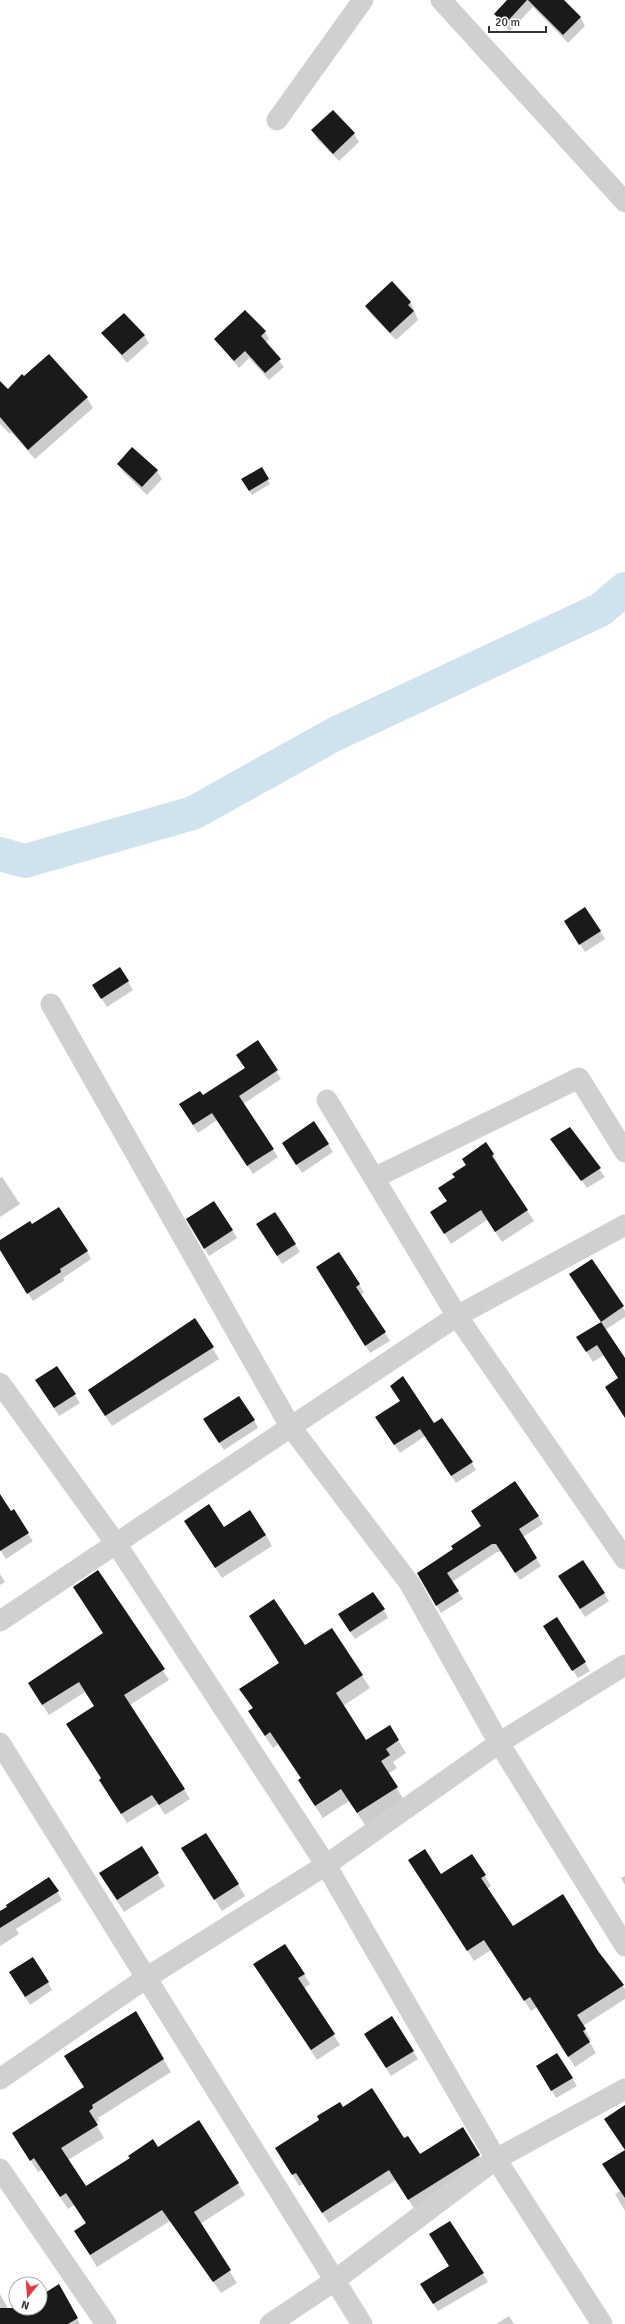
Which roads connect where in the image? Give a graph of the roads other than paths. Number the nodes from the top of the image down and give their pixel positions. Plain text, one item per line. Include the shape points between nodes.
1 (364, 0) edge
2 (442, 0) edge
3 (277, 120) dead end
4 (625, 202) edge
5 (51, 1004) dead end
6 (327, 1100) dead end
7 (625, 1152) edge
8 (374, 1178) junction
9 (625, 1225) edge
10 (458, 1316) junction
11 (0, 1383) edge
12 (290, 1426) junction
13 (117, 1544) junction
14 (625, 1559) edge
15 (0, 1621) edge
16 (625, 1665) edge
17 (0, 1743) edge
18 (499, 1743) junction
19 (326, 1865) junction
20 (625, 1946) edge
21 (146, 1978) junction
22 (0, 2079) edge
23 (625, 2088) edge
24 (496, 2159) junction
25 (0, 2169) edge
26 (334, 2281) junction
27 (106, 2324) edge
28 (270, 2324) edge
29 (362, 2324) edge
30 (602, 2324) edge

1 - 3 street
2 - 4 street
5 - 12 street
6 - 8 street
7 - 8 street via 579,1078
8 - 10 street
9 - 10 street
10 - 12 street
10 - 14 street
11 - 13 street
12 - 13 street
12 - 18 street via 410,1584
13 - 15 street
13 - 19 street
16 - 18 street
17 - 21 street
18 - 19 street
18 - 20 street
19 - 21 street
19 - 24 street
21 - 22 street
21 - 26 street
23 - 24 street
24 - 26 street
24 - 30 street
25 - 27 street
26 - 28 street
26 - 29 street

